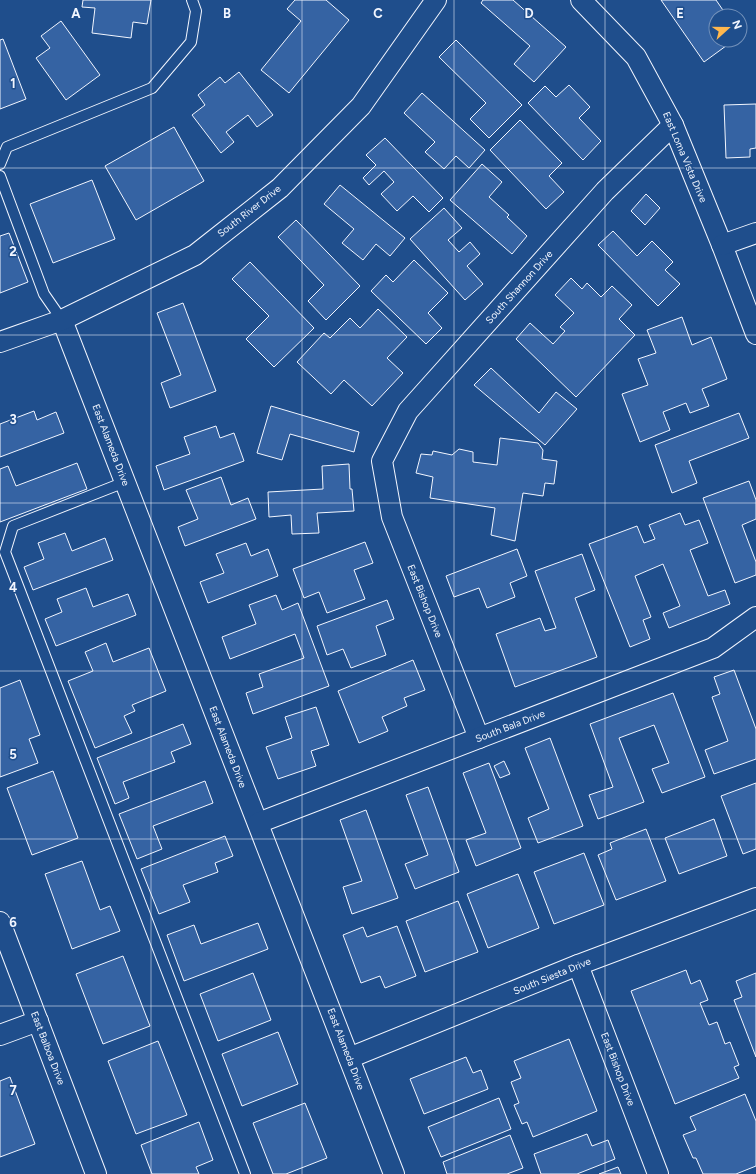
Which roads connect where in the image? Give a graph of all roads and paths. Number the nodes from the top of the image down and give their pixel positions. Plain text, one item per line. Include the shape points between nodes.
1 (192, 0) edge
2 (436, 0) edge
3 (581, 0) edge
4 (673, 125) junction
5 (0, 164) edge
6 (0, 176) edge
7 (756, 233) edge
8 (722, 245) junction
9 (62, 320) junction
10 (756, 334) edge
11 (0, 342) edge
12 (382, 461) joint
13 (125, 482) junction
14 (756, 617) edge
15 (479, 738) junction
16 (258, 824) junction
17 (756, 898) edge
18 (0, 922) edge
19 (578, 964) junction
20 (38, 1021) junction
21 (0, 1035) edge
22 (349, 1058) junction
23 (96, 1174) edge
24 (245, 1174) edge
25 (394, 1174) edge
26 (658, 1174) edge

1 - 5 lane via 196,11 191,42 152,88 7,147
2 - 9 street, South River Drive via 361,106 280,188 195,254
3 - 4 street, East Loma Vista Drive via 636,57
4 - 8 street, East Loma Vista Drive
4 - 12 street, South Shannon Drive via 605,191 408,412
6 - 9 lane via 44,294
7 - 8 street
8 - 10 street, East Loma Vista Drive
9 - 11 street, South River Drive
9 - 13 street, East Alameda Drive
12 - 15 street, East Bishop Drive via 392,517
13 - 16 street, East Alameda Drive
13 - 24 lane via 13,526 6,552
14 - 15 street, South Bala Drive via 713,648
15 - 16 street, South Bala Drive
16 - 22 street, East Alameda Drive
17 - 19 street, South Siesta Drive
18 - 20 street, East Balboa Drive
19 - 22 street, South Siesta Drive
19 - 26 street, East Bishop Drive
20 - 21 street
20 - 23 street, East Balboa Drive
22 - 25 street, East Alameda Drive

